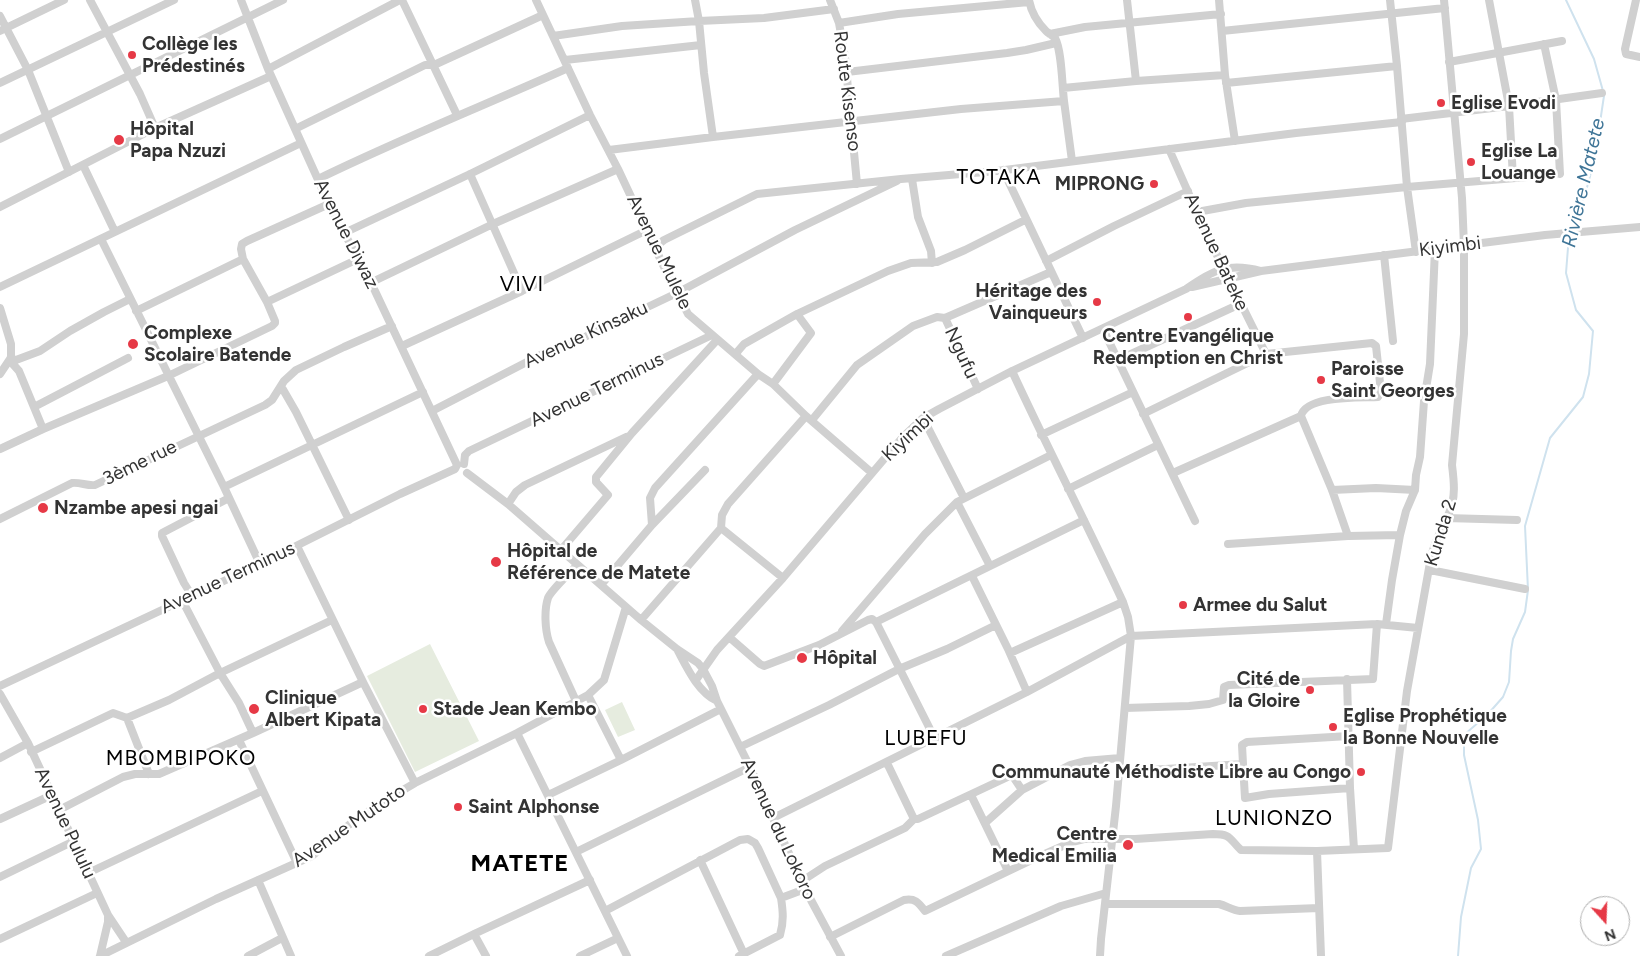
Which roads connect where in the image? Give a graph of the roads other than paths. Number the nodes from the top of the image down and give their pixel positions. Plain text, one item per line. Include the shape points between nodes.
1 (64, 0) edge
2 (90, 0) edge
3 (174, 0) edge
4 (241, 0) edge
5 (283, 0) edge
6 (401, 0) edge
7 (536, 0) edge
8 (695, 0) edge
9 (830, 0) edge
10 (1127, 0) edge
11 (1219, 0) edge
12 (1390, 0) edge
13 (1489, 0) edge
14 (1636, 0) edge
15 (1029, 1) edge
16 (1445, 4) edge
17 (834, 9) junction
18 (1221, 14) junction
19 (1392, 14) junction
20 (543, 15) junction
21 (0, 16) edge
22 (248, 17) junction
23 (699, 21) junction
24 (839, 23) junction
25 (1131, 23) junction
26 (3, 30) edge
27 (1222, 31) junction
28 (107, 32) junction
29 (1050, 34) junction
30 (554, 36) junction
31 (1562, 41) dead end
32 (1056, 43) junction
33 (1544, 44) junction
34 (701, 45) junction
35 (1498, 52) junction
36 (1640, 57) edge
37 (1449, 62) junction
38 (566, 64) junction
39 (434, 66) junction
40 (1398, 66) junction
41 (28, 70) junction
42 (270, 72) junction
43 (847, 72) junction
44 (131, 75) junction
45 (1225, 79) junction
46 (1136, 81) junction
47 (0, 83) edge
48 (1063, 88) junction
49 (1602, 93) dead end
50 (1556, 100) junction
51 (1064, 101) junction
52 (1509, 106) junction
53 (1455, 112) junction
54 (458, 115) junction
55 (590, 115) junction
56 (47, 116) junction
57 (1401, 121) junction
58 (852, 122) junction
59 (155, 128) junction
60 (295, 128) junction
61 (713, 137) junction
62 (0, 139) edge
63 (1235, 141) junction
64 (301, 143) junction
65 (1169, 149) junction
66 (609, 150) junction
67 (1072, 161) junction
68 (83, 165) junction
69 (618, 169) junction
70 (1003, 170) junction
71 (69, 172) junction
72 (470, 174) junction
73 (1513, 178) junction
74 (318, 179) junction
75 (901, 179) junction
76 (912, 179) junction
77 (1460, 182) junction
78 (858, 184) junction
79 (1408, 187) junction
80 (1188, 191) junction
81 (329, 204) junction
82 (0, 207) edge
83 (1197, 212) junction
84 (1025, 220) junction
85 (492, 224) junction
86 (1640, 226) edge
87 (647, 230) junction
88 (115, 232) junction
89 (344, 233) junction
90 (101, 238) junction
91 (1464, 246) junction
92 (655, 247) junction
93 (1435, 249) junction
94 (1416, 252) junction
95 (1384, 255) junction
96 (243, 259) junction
97 (358, 259) junction
98 (1046, 261) junction
99 (932, 263) junction
100 (1224, 268) junction
101 (1261, 270) junction
102 (1051, 272) junction
103 (1229, 278) junction
104 (370, 283) junction
105 (0, 287) edge
106 (1186, 289) junction
107 (522, 291) junction
108 (677, 293) junction
109 (130, 299) junction
110 (267, 302) junction
111 (1240, 304) junction
112 (136, 311) junction
113 (1, 312) edge
114 (797, 314) junction
115 (945, 318) junction
116 (392, 326) junction
117 (1103, 329) junction
118 (714, 337) junction
119 (1083, 338) junction
120 (1393, 341) dead end
121 (402, 346) junction
122 (1266, 354) junction
123 (736, 356) junction
124 (10, 358) junction
125 (128, 358) dead end
126 (1118, 360) junction
127 (1012, 371) junction
128 (0, 374) edge
129 (758, 374) junction
130 (168, 376) junction
131 (773, 384) junction
132 (282, 386) junction
133 (978, 388) junction
134 (423, 392) junction
135 (1133, 392) junction
136 (34, 407) junction
137 (432, 411) junction
138 (1143, 414) junction
139 (1301, 416) junction
140 (809, 418) junction
141 (923, 418) junction
142 (43, 429) junction
143 (632, 434) junction
144 (198, 435) junction
145 (1041, 435) junction
146 (1158, 445) junction
147 (313, 446) junction
148 (0, 449) edge
149 (1051, 456) junction
150 (459, 466) junction
151 (705, 470) dead end
152 (872, 472) junction
153 (1173, 473) junction
154 (224, 487) junction
155 (1068, 489) junction
156 (1332, 490) junction
157 (1415, 490) junction
158 (229, 498) junction
159 (960, 500) junction
160 (508, 504) junction
161 (1446, 518) junction
162 (0, 519) edge
163 (350, 520) junction
164 (1084, 520) junction
165 (1517, 520) dead end
166 (1195, 522) dead end
167 (652, 525) junction
168 (720, 528) junction
169 (1400, 535) junction
170 (1348, 536) junction
171 (1228, 544) dead end
172 (298, 546) junction
173 (561, 550) junction
174 (260, 564) junction
175 (578, 565) junction
176 (990, 566) junction
177 (1430, 570) junction
178 (972, 576) junction
179 (783, 578) junction
180 (601, 585) junction
181 (1525, 589) dead end
182 (192, 596) junction
183 (182, 600) junction
184 (1123, 602) junction
185 (626, 607) junction
186 (332, 620) junction
187 (641, 620) junction
188 (876, 622) junction
189 (1377, 624) junction
190 (1386, 624) junction
191 (996, 625) junction
192 (1418, 628) junction
193 (839, 635) junction
194 (1131, 636) junction
195 (730, 637) junction
196 (677, 649) junction
197 (1010, 653) junction
198 (700, 666) junction
199 (899, 669) junction
200 (688, 670) junction
201 (220, 673) junction
202 (1347, 679) junction
203 (696, 680) junction
204 (363, 682) junction
205 (0, 686) edge
206 (1026, 692) junction
207 (0, 694) edge
208 (588, 695) junction
209 (716, 700) junction
210 (576, 701) junction
211 (1125, 708) junction
212 (722, 709) junction
213 (127, 718) junction
214 (253, 733) junction
215 (517, 733) junction
216 (1350, 736) junction
217 (935, 739) junction
218 (239, 740) junction
219 (28, 743) junction
220 (740, 747) junction
221 (32, 752) junction
222 (0, 758) edge
223 (1120, 758) junction
224 (621, 760) junction
225 (887, 763) junction
226 (1243, 764) junction
227 (750, 767) junction
228 (1119, 772) junction
229 (149, 774) junction
230 (415, 783) junction
231 (1350, 788) junction
232 (262, 790) junction
233 (1022, 790) junction
234 (52, 795) junction
235 (548, 795) junction
236 (971, 795) junction
237 (59, 810) junction
238 (773, 818) junction
239 (0, 819) edge
240 (914, 819) junction
241 (985, 823) junction
242 (1111, 839) junction
243 (74, 841) junction
244 (1354, 849) junction
245 (1317, 851) junction
246 (576, 852) junction
247 (700, 860) junction
248 (297, 863) junction
249 (1008, 871) junction
250 (88, 873) junction
251 (0, 877) edge
252 (258, 880) junction
253 (590, 880) junction
254 (802, 881) junction
255 (805, 889) junction
256 (97, 893) junction
257 (1106, 893) junction
258 (781, 898) junction
259 (1105, 904) junction
260 (1319, 908) junction
261 (606, 910) junction
262 (108, 915) junction
263 (474, 934) junction
264 (830, 937) junction
265 (282, 938) junction
266 (618, 938) junction
267 (0, 939) edge
268 (126, 942) junction
269 (741, 955) edge
270 (100, 956) edge
271 (248, 956) edge
272 (290, 956) edge
273 (429, 956) edge
274 (486, 956) edge
275 (580, 956) edge
276 (627, 956) edge
277 (841, 956) edge
278 (946, 956) edge
279 (1100, 956) edge
280 (1321, 956) edge

1 - 26 street
2 - 28 street
3 - 28 street
4 - 22 street, Avenue Diwaz
5 - 22 street
6 - 39 street
6 - 42 street
7 - 20 street, Avenue Mulele
8 - 23 street
9 - 17 street, Route Kisenso
10 - 25 street
11 - 18 street
12 - 19 street
13 - 35 street
14 - 36 street via 1625,50 1626,54
15 - 24 street
15 - 29 street via 1034,15
16 - 19 street
16 - 37 street, Kunda 2
17 - 23 street via 764,18
17 - 24 street, Route Kisenso
18 - 25 street
18 - 27 street
19 - 27 street
19 - 40 street
20 - 30 street, Avenue Mulele
20 - 39 street
21 - 26 street
22 - 42 street, Avenue Diwaz
22 - 44 street
23 - 30 street via 622,26
23 - 34 street
24 - 43 street, Route Kisenso
25 - 29 street
25 - 46 street
26 - 41 street
27 - 45 street
28 - 41 street
28 - 44 street
29 - 32 street
30 - 38 street, Avenue Mulele
31 - 33 street
32 - 43 street via 1007,53
32 - 48 street
33 - 35 street
33 - 50 street
34 - 38 street
34 - 61 street
35 - 37 street
35 - 52 street
37 - 53 street, Kunda 2
38 - 54 street via 490,103
38 - 55 street, Avenue Mulele
39 - 54 street
39 - 60 street via 425,65
40 - 45 street
40 - 57 street
41 - 47 street
41 - 56 street
42 - 59 street
42 - 60 street, Avenue Diwaz
43 - 58 street, Route Kisenso
44 - 56 street
44 - 59 street
45 - 46 street
45 - 63 street
46 - 48 street
48 - 51 street
49 - 50 street
50 - 52 street
50 - 73 street via 1560,174
51 - 58 street
51 - 67 street
52 - 53 street
52 - 73 street
53 - 57 street
53 - 77 street, Kunda 2
54 - 74 street
55 - 66 street, Avenue Mulele
55 - 72 street
56 - 62 street
56 - 71 street
57 - 63 street
57 - 79 street
58 - 61 street
58 - 78 street, Route Kisenso
59 - 68 street
60 - 64 street, Avenue Diwaz
61 - 66 street
63 - 65 street
64 - 74 street, Avenue Diwaz
64 - 88 street
65 - 67 street
65 - 80 street, Avenue Bateke
66 - 69 street, Avenue Mulele
67 - 70 street
68 - 71 street
68 - 88 street
69 - 85 street
69 - 87 street, Avenue Mulele
70 - 76 street
70 - 84 street
71 - 82 street
72 - 85 street
72 - 89 street
73 - 77 street
74 - 81 street, Avenue Diwaz
75 - 76 street
75 - 78 street
75 - 108 street, Avenue Kinsaku via 794,230
76 - 99 street via 918,217 931,251
77 - 79 street
77 - 91 street, Kunda 2
78 - 92 street via 757,194
79 - 83 street via 1246,203
79 - 94 street
80 - 83 street, Avenue Bateke
80 - 98 street
81 - 89 street, Avenue Diwaz
81 - 96 street via 242,244
83 - 100 street, Avenue Bateke
84 - 98 street
84 - 99 street
85 - 104 street
85 - 107 street
86 - 91 street, Kiyimbi
87 - 92 street, Avenue Mulele
87 - 107 street
88 - 90 street
89 - 97 street, Avenue Diwaz
90 - 105 street
90 - 109 street
91 - 93 street, Kiyimbi
91 - 161 street, Kunda 2 via 1464,334 1452,465 1455,484
92 - 108 street, Avenue Mulele
93 - 94 street, Kiyimbi
93 - 157 street via 1430,364
94 - 95 street, Kiyimbi
95 - 101 street, Kiyimbi
95 - 120 street
96 - 110 street
96 - 112 street
97 - 104 street, Avenue Diwaz
97 - 110 street
98 - 102 street
99 - 114 street via 918,262 888,271
100 - 101 street via 1236,266
100 - 103 street, Avenue Bateke
100 - 106 street
101 - 103 street
102 - 115 street
102 - 119 street
103 - 106 street
103 - 111 street, Avenue Bateke
104 - 116 street, Avenue Diwaz
106 - 117 street, Kiyimbi
107 - 121 street
108 - 118 street, Avenue Mulele via 688,314
108 - 137 street, Avenue Kinsaku via 570,344 552,349
109 - 112 street
109 - 124 street via 40,351 16,360
110 - 130 street via 274,325
111 - 122 street, Avenue Bateke
111 - 126 street
112 - 130 street
113 - 124 street via 11,344
114 - 123 street via 744,344
114 - 131 street via 811,333
115 - 133 street, Ngufu
115 - 140 street via 937,316 913,326 863,360
116 - 121 street, Avenue Diwaz
116 - 132 street, 3ème rue via 296,370
117 - 119 street, Kiyimbi
117 - 126 street
118 - 123 street, Avenue Mulele
118 - 143 street
118 - 150 street, Avenue Terminus via 469,451
119 - 127 street, Kiyimbi
121 - 134 street, Avenue Diwaz
122 - 138 street
122 - 139 street via 1372,343 1376,346 1378,397 1320,401 1310,404
123 - 129 street, Avenue Mulele
124 - 128 street
124 - 136 street
125 - 136 street
126 - 135 street
127 - 133 street, Kiyimbi
127 - 145 street
129 - 131 street, Avenue Mulele
129 - 167 street via 655,488 650,498
130 - 142 street
130 - 144 street
131 - 140 street, Avenue Mulele
132 - 144 street, 3ème rue via 265,405
132 - 147 street
133 - 141 street, Kiyimbi
134 - 137 street, Avenue Diwaz
134 - 147 street
135 - 138 street
135 - 145 street
136 - 142 street
137 - 150 street, Avenue Diwaz
138 - 146 street
139 - 153 street
139 - 156 street
140 - 152 street, Avenue Mulele
140 - 168 street via 728,504
141 - 152 street, Kiyimbi
141 - 159 street
142 - 148 street
143 - 160 street via 525,485
143 - 173 street via 596,477 596,482 608,495
144 - 154 street
144 - 162 street, 3ème rue via 95,485 72,483
145 - 149 street
146 - 153 street
146 - 155 street
147 - 154 street
147 - 163 street
149 - 155 street
149 - 159 street
150 - 160 street via 456,473 464,475 466,472
150 - 163 street, Avenue Terminus
151 - 167 street
152 - 179 street, Kiyimbi
153 - 166 street
154 - 158 street
155 - 164 street
156 - 157 street
156 - 170 street
157 - 169 street
158 - 174 street
158 - 182 street via 162,533
159 - 176 street
159 - 193 street via 925,534
160 - 173 street
161 - 165 street
161 - 177 street, Kunda 2 via 1435,542
163 - 172 street, Avenue Terminus
164 - 176 street
164 - 184 street
167 - 180 street
168 - 179 street
168 - 187 street
169 - 170 street
169 - 190 street
170 - 171 street
172 - 174 street, Avenue Terminus
172 - 186 street
173 - 175 street
174 - 182 street, Avenue Terminus
175 - 180 street
175 - 210 street via 548,597 546,621 549,642
176 - 178 street
177 - 181 street
177 - 192 street, Kunda 2
178 - 188 street
178 - 191 street
179 - 195 street, Kiyimbi
180 - 185 street
182 - 183 street, Avenue Terminus
183 - 201 street
183 - 205 street, Avenue Terminus
184 - 194 street
184 - 197 street
185 - 187 street
185 - 208 street, Avenue Mutoto via 604,680
186 - 201 street
186 - 204 street
187 - 196 street
188 - 193 street via 868,620
188 - 199 street
189 - 190 street
189 - 194 street
189 - 202 street via 1373,679
190 - 192 street
191 - 197 street
191 - 199 street
192 - 244 street, Kunda 2 via 1388,848
193 - 195 street via 764,666
194 - 206 street
194 - 211 street
195 - 198 street, Kiyimbi
196 - 198 street
196 - 200 street, Avenue du Lokoro
197 - 206 street
198 - 200 street, Kiyimbi
198 - 203 street, Kiyimbi
198 - 209 street, Avenue du Lokoro
199 - 217 street
199 - 220 street
200 - 203 street, Avenue du Lokoro
201 - 213 street
201 - 214 street
202 - 211 street via 1229,685 1224,687 1223,700 1209,704
202 - 216 street
203 - 209 street, Avenue du Lokoro via 706,695
204 - 214 street
204 - 230 street
206 - 217 street
207 - 219 street, Avenue Pululu
208 - 210 street, Avenue Mutoto
208 - 224 street
209 - 212 street, Avenue du Lokoro
210 - 215 street, Avenue Mutoto
211 - 223 street
212 - 220 street, Avenue du Lokoro
212 - 224 street
213 - 221 street via 113,713
213 - 229 street
214 - 218 street
215 - 230 street, Avenue Mutoto
215 - 235 street
216 - 226 street via 1247,742 1242,745
216 - 231 street
217 - 225 street
218 - 229 street via 158,774
218 - 232 street
219 - 221 street, Avenue Pululu
219 - 222 street
220 - 227 street, Avenue du Lokoro
221 - 234 street, Avenue Pululu
223 - 228 street
223 - 233 street via 1094,759 1070,765
224 - 235 street
225 - 238 street
225 - 240 street
226 - 228 street
226 - 231 street via 1244,798
227 - 238 street, Avenue du Lokoro
227 - 246 street
228 - 242 street
229 - 237 street via 123,777
230 - 248 street, Avenue Mutoto via 376,806 312,856
231 - 244 street
232 - 248 street
232 - 250 street
233 - 236 street via 1012,775
233 - 241 street
234 - 237 street, Avenue Pululu
234 - 239 street
235 - 246 street
236 - 240 street
236 - 241 street
237 - 243 street, Avenue Pululu
238 - 254 street, Avenue du Lokoro
240 - 254 street via 905,828 825,866
241 - 249 street
242 - 245 street via 1225,834 1241,850
242 - 249 street via 1072,842
242 - 257 street
243 - 250 street, Avenue Pululu
243 - 251 street
244 - 245 street
245 - 260 street
246 - 253 street
247 - 258 street via 748,839 756,843
247 - 261 street
247 - 269 street
248 - 252 street, Avenue Mutoto
249 - 264 street via 926,911 911,898
250 - 256 street, Avenue Pululu
252 - 265 street
252 - 268 street, Avenue Mutoto
253 - 261 street
253 - 263 street
254 - 255 street, Avenue du Lokoro
255 - 258 street
255 - 264 street, Avenue du Lokoro
256 - 262 street, Avenue Pululu
256 - 267 street
257 - 259 street
257 - 278 street via 1061,906
258 - 269 street via 783,926 780,936
259 - 260 street via 1219,904 1240,911
259 - 279 street
260 - 280 street
261 - 266 street
262 - 268 street, Avenue Pululu
262 - 270 street
263 - 273 street
263 - 274 street
264 - 277 street, Avenue du Lokoro
265 - 271 street
265 - 272 street
266 - 275 street
266 - 276 street
268 - 270 street, Avenue Mutoto

